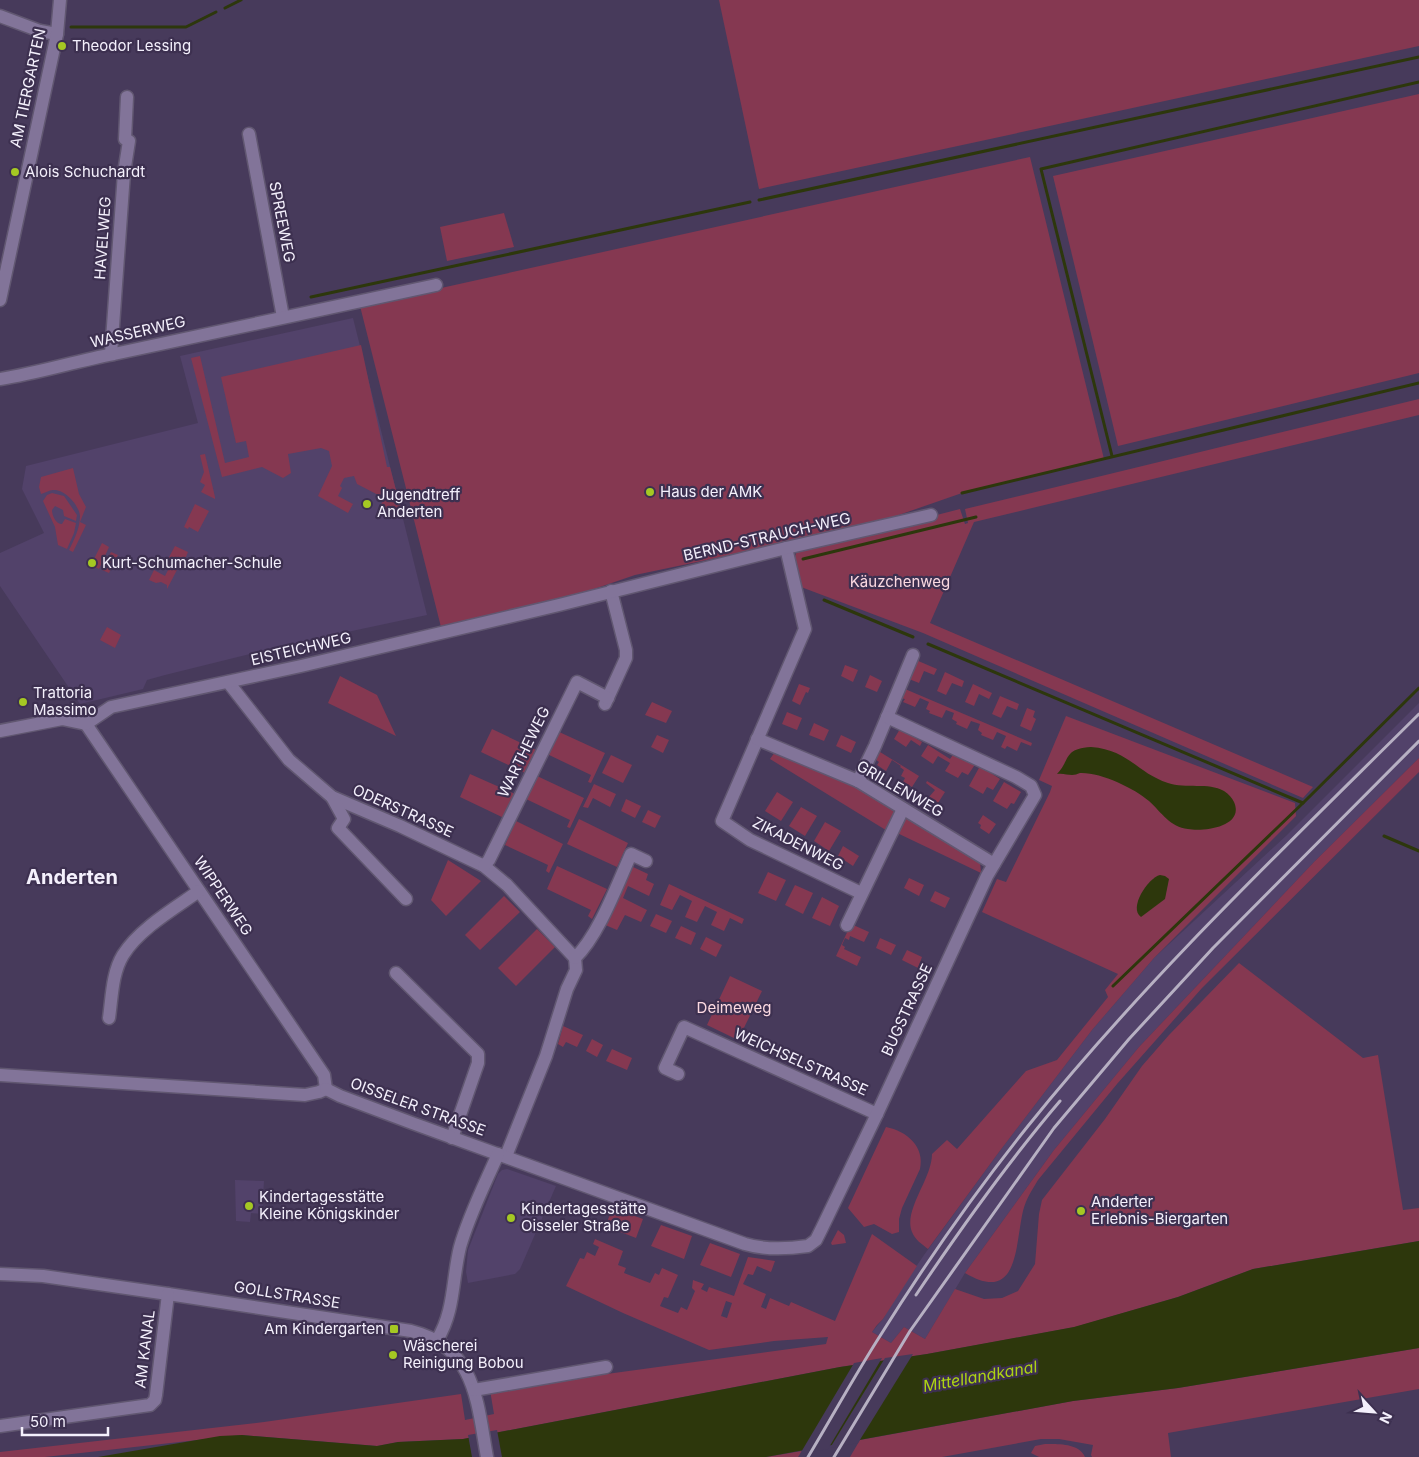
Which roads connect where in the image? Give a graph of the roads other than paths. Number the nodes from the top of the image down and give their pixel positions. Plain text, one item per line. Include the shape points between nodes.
1 (60, 0) edge
2 (0, 16) edge
3 (57, 34) junction
4 (127, 97) dead end
5 (249, 134) dead end
6 (436, 285) dead end
7 (0, 300) edge
8 (283, 317) junction
9 (111, 354) junction
10 (0, 379) edge
11 (931, 515) dead end
12 (786, 548) junction
13 (611, 591) junction
14 (913, 655) dead end
15 (228, 682) junction
16 (887, 718) junction
17 (86, 724) junction
18 (0, 731) edge
19 (757, 739) junction
20 (858, 782) junction
21 (332, 797) junction
22 (903, 809) junction
23 (646, 861) dead end
24 (994, 864) junction
25 (484, 866) junction
26 (200, 891) junction
27 (861, 893) junction
28 (406, 899) dead end
29 (847, 924) dead end
30 (575, 958) junction
31 (396, 973) dead end
32 (109, 1018) dead end
33 (678, 1074) dead end
34 (0, 1075) edge
35 (326, 1089) junction
36 (877, 1114) junction
37 (452, 1138) junction
38 (502, 1155) junction
39 (811, 1244) joint
40 (0, 1274) edge
41 (168, 1294) junction
42 (438, 1340) junction
43 (606, 1367) dead end
44 (474, 1390) junction
45 (0, 1426) edge
46 (486, 1457) edge

1 - 3 street, AM TIERGARTEN
2 - 3 street
3 - 7 street, AM TIERGARTEN
4 - 9 street, HAVELWEG via 124,139 130,141 124,173
5 - 8 street, SPREEWEG
6 - 8 street
8 - 9 street, WASSERWEG
9 - 10 street, WASSERWEG
11 - 12 street, BERND-STRAUCH-WEG
12 - 13 street, BERND-STRAUCH-WEG
12 - 19 street via 805,629
13 - 15 street, EISTEICHWEG
13 - 25 street, WARTHEWEG via 626,658 607,701 577,682
14 - 16 street
15 - 17 street, EISTEICHWEG via 111,707
15 - 21 street, ODERSTRASSE via 289,760
16 - 20 street
16 - 24 street, BUGSTRASSE via 1031,786 1035,795
17 - 18 street via 62,719
17 - 26 street, WIPPERWEG
19 - 20 street, GRILLENWEG
19 - 27 street, ZIKADENWEG via 722,821 750,840
20 - 22 street, GRILLENWEG
21 - 25 street, ODERSTRASSE
21 - 28 street via 344,819 338,828
22 - 24 street, GRILLENWEG
22 - 27 street
23 - 30 street via 631,854 593,935
24 - 36 street, BUGSTRASSE
25 - 30 street, ODERSTRASSE via 507,885
26 - 32 street via 138,936 123,955 115,975
26 - 35 street, WIPPERWEG via 324,1075
27 - 29 street
30 - 38 street via 576,970 546,1056
31 - 37 street via 478,1054 478,1063
33 - 36 street, WEICHSELSTRASSE via 665,1068 684,1027
34 - 35 street, OISSELER STRASSE via 305,1095
35 - 37 street, OISSELER STRASSE
36 - 39 street, BUGSTRASSE via 822,1228
37 - 38 street, OISSELER STRASSE
38 - 39 street, OISSELER STRASSE via 749,1245 789,1248
38 - 42 street via 460,1248 451,1308
40 - 41 street, GOLLSTRASSE via 43,1276
41 - 42 street, GOLLSTRASSE via 411,1331
41 - 45 street, AM KANAL via 156,1395 150,1405
42 - 44 street, GOLLSTRASSE via 460,1361
43 - 44 street
44 - 46 street, GOLLSTRASSE

